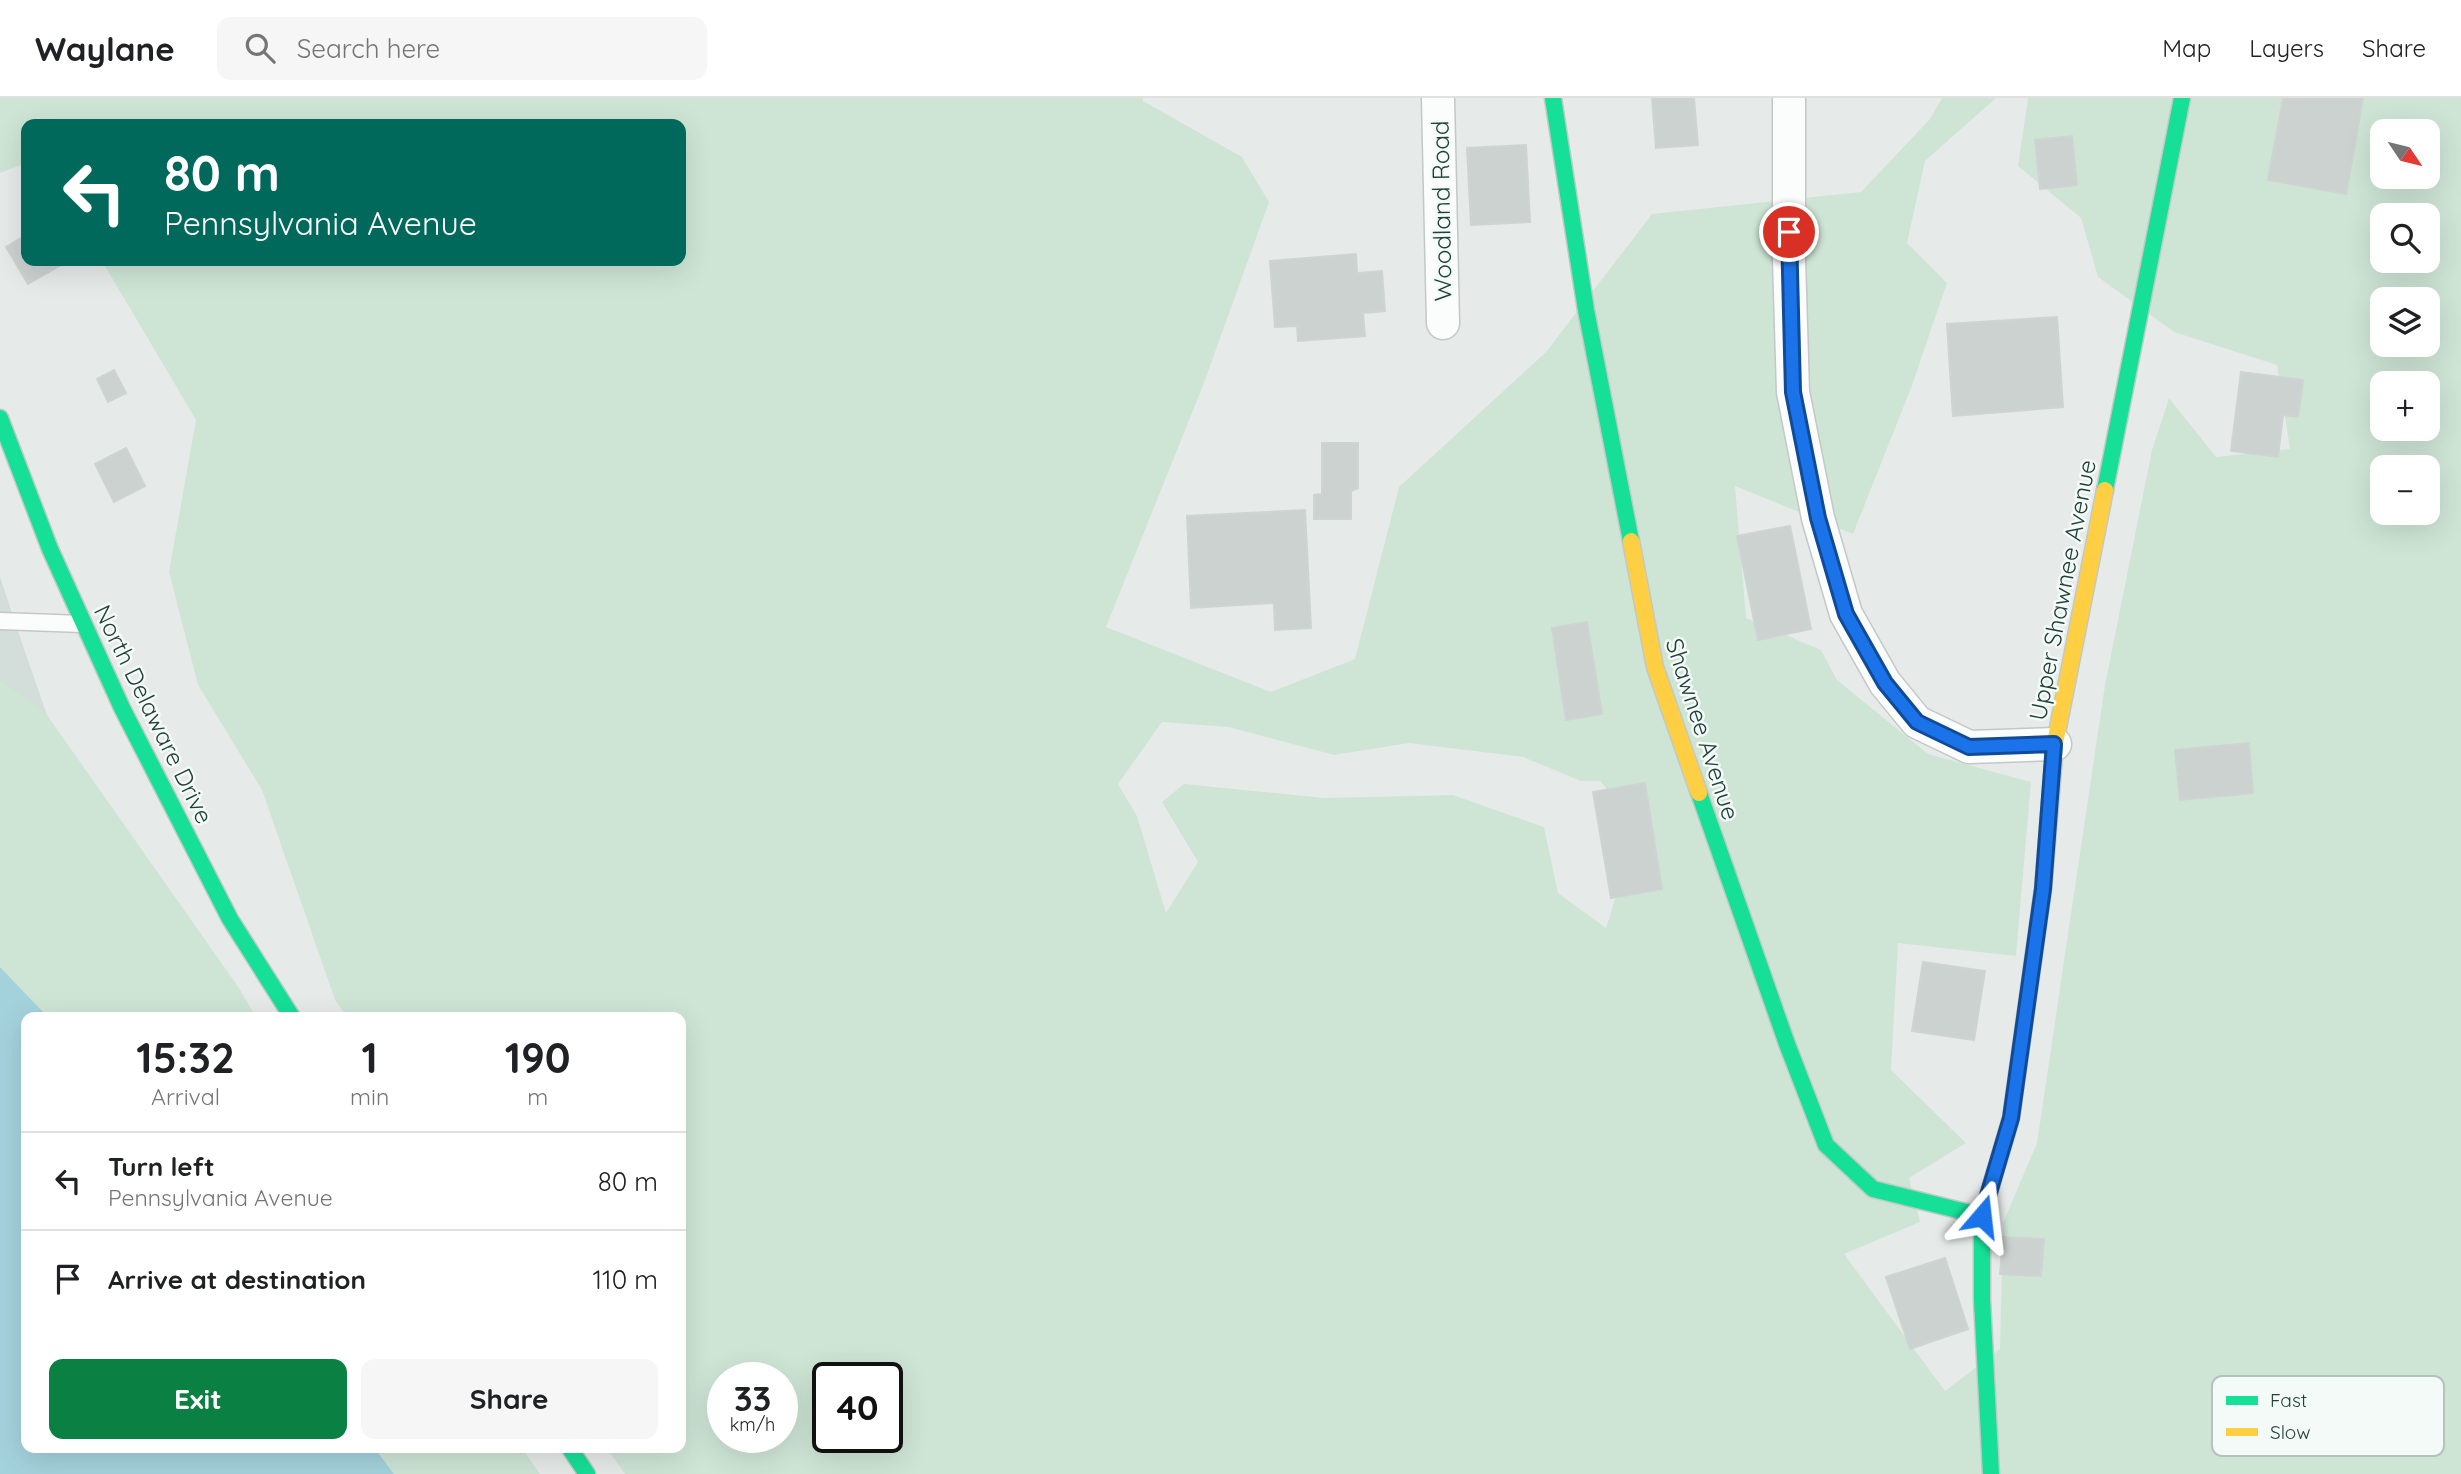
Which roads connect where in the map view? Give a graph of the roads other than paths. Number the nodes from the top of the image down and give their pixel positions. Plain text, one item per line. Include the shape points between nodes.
1 (1438, 98) edge
2 (1553, 98) edge
3 (1789, 98) edge
4 (2182, 98) edge
5 (1443, 323) dead end
6 (0, 418) edge
7 (0, 621) edge
8 (85, 624) junction
9 (2054, 744) junction
10 (289, 1012) edge
11 (1982, 1216) junction
12 (573, 1453) edge
13 (587, 1474) edge
14 (1991, 1474) edge

1 - 5 street, Woodland Road
2 - 11 street, Shawnee Avenue via 1586,310 1655,667 1826,1145 1873,1189
3 - 9 street via 1793,392 1818,518 1846,614 1885,683 1917,722 1969,747
4 - 9 street, Upper Shawnee Avenue
6 - 8 street, North Delaware Drive via 50,549
7 - 8 lane
8 - 10 street, North Delaware Drive via 122,708 230,919
9 - 11 street, Upper Shawnee Avenue via 2043,889 2011,1118
11 - 14 street, Upper Shawnee Avenue
12 - 13 street

